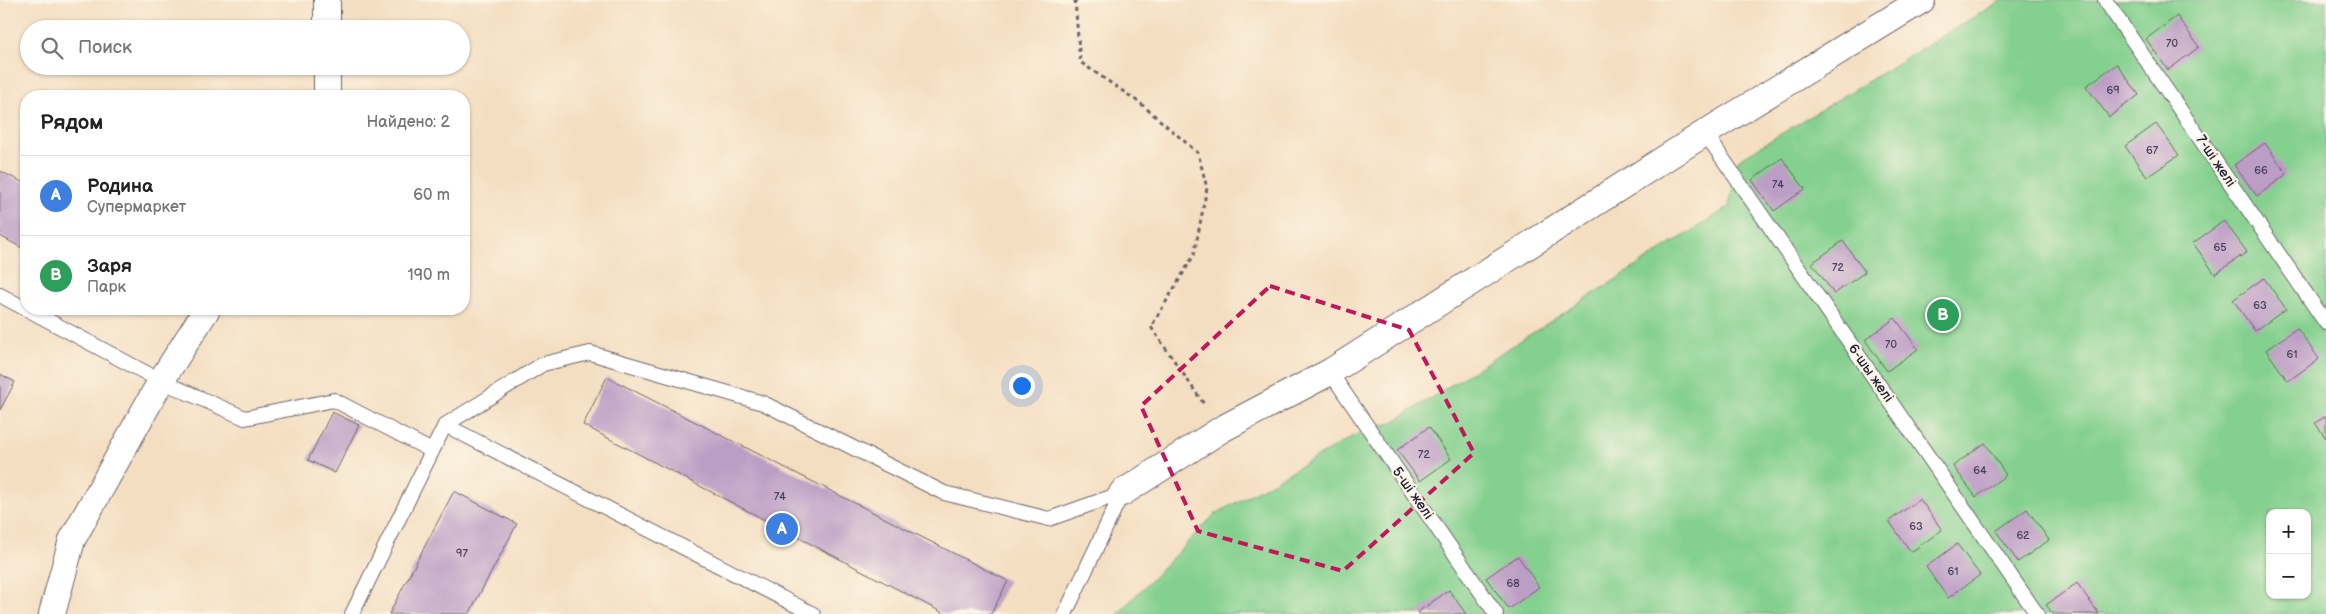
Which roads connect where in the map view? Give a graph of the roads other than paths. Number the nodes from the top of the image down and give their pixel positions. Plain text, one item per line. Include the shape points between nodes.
1 (327, 0) edge
2 (1922, 0) edge
3 (2105, 0) edge
4 (327, 20) edge
5 (327, 75) edge
6 (326, 90) edge
7 (1705, 132) junction
8 (0, 294) edge
9 (20, 306) edge
10 (37, 315) edge
11 (203, 315) edge
12 (2326, 323) edge
13 (1330, 372) junction
14 (161, 381) junction
15 (445, 425) junction
16 (432, 451) junction
17 (1122, 493) junction
18 (52, 614) edge
19 (352, 614) edge
20 (813, 614) edge
21 (1064, 614) edge
22 (1496, 614) edge
23 (2037, 614) edge

1 - 4 street
2 - 7 street
3 - 12 lane, 7-ші желі
5 - 6 street
7 - 13 street
7 - 23 lane, 6-шы желі
8 - 9 lane
10 - 14 lane
11 - 14 street
13 - 17 street via 1222,429
13 - 22 lane, 5-ші желі
14 - 16 lane via 245,418 334,400
14 - 18 street via 72,540
15 - 16 lane
15 - 17 lane via 543,364 590,353 763,402 944,493 1049,519
15 - 20 lane
16 - 19 lane
17 - 21 lane

